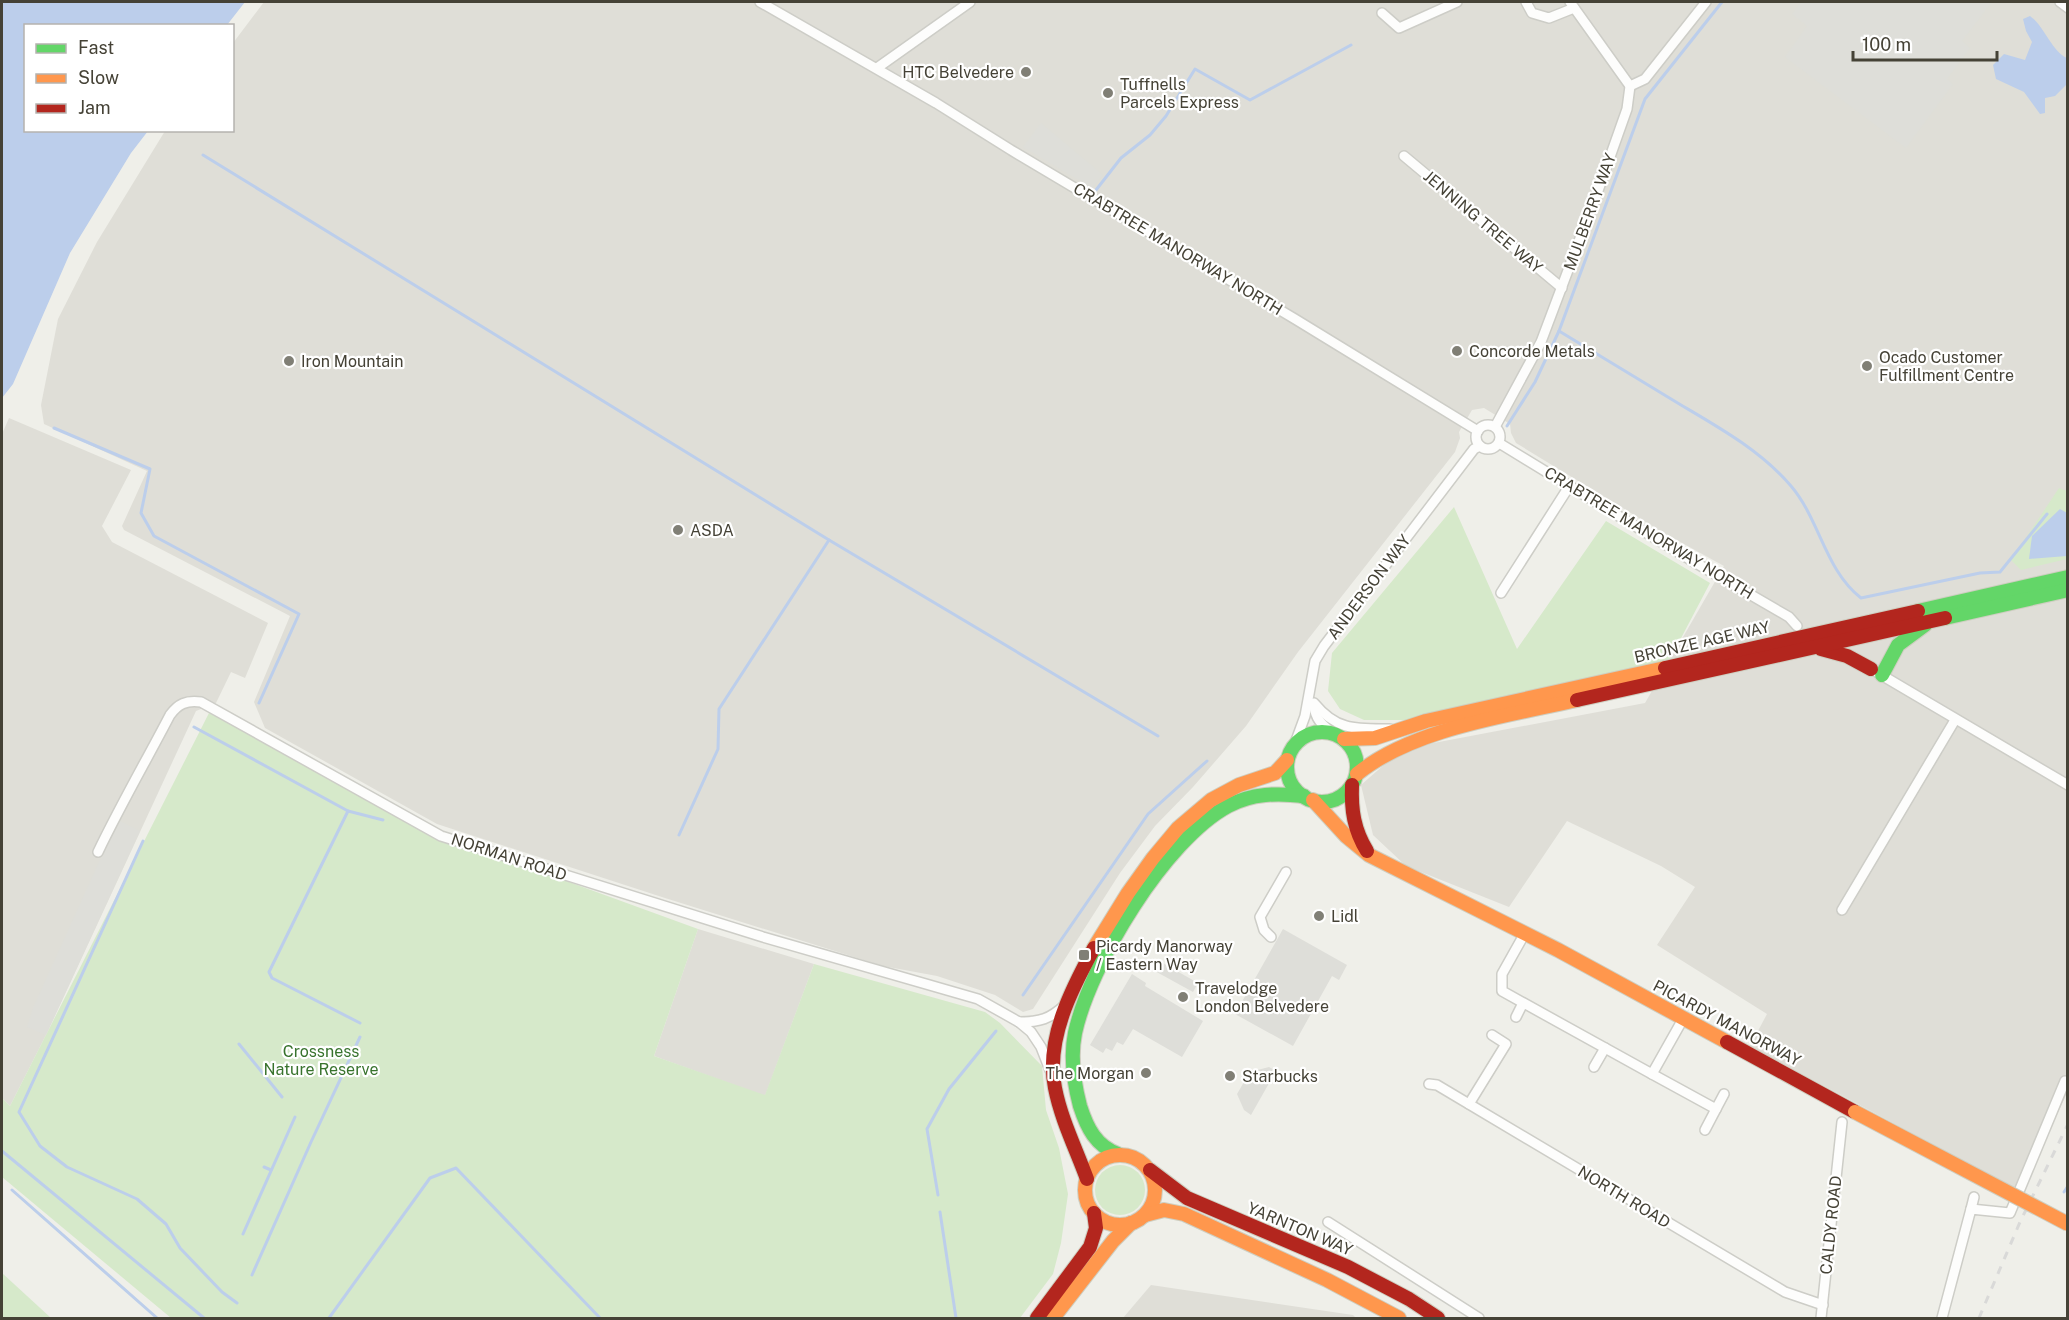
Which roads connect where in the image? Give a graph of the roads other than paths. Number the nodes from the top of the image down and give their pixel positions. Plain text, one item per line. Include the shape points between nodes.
1 (760, 2) edge
2 (970, 2) edge
3 (1457, 2) edge
4 (1526, 2) edge
5 (1707, 2) edge
6 (2060, 2) edge
7 (1572, 5) edge
8 (2067, 8) edge
9 (1383, 13) dead end
10 (877, 68) junction
11 (1630, 86) junction
12 (1404, 156) dead end
13 (1562, 288) junction
14 (1495, 428) junction
15 (1478, 431) junction
16 (1499, 443) junction
17 (1480, 446) junction
18 (1569, 485) junction
19 (2067, 577) edge
20 (2067, 590) edge
21 (1501, 593) dead end
22 (1930, 622) junction
23 (1797, 626) dead end
24 (1817, 647) junction
25 (1876, 672) junction
26 (1311, 691) junction
27 (1314, 703) junction
28 (1955, 720) junction
29 (1402, 729) junction
30 (1338, 736) junction
31 (1294, 746) junction
32 (1287, 760) junction
33 (1354, 780) junction
34 (2067, 785) edge
35 (1309, 798) junction
36 (98, 852) dead end
37 (1369, 855) junction
38 (1286, 872) dead end
39 (1842, 910) dead end
40 (1526, 933) junction
41 (1271, 937) dead end
42 (1069, 1001) junction
43 (1523, 1003) junction
44 (1516, 1017) dead end
45 (1014, 1019) junction
46 (1683, 1019) junction
47 (1492, 1035) dead end
48 (1605, 1048) junction
49 (1594, 1067) dead end
50 (1652, 1074) junction
51 (1053, 1075) junction
52 (2065, 1081) dead end
53 (1429, 1084) dead end
54 (1724, 1094) dead end
55 (1469, 1104) junction
56 (1716, 1109) junction
57 (1839, 1128) dead end
58 (1705, 1130) dead end
59 (1118, 1154) junction
60 (1150, 1170) junction
61 (1088, 1179) junction
62 (1974, 1197) dead end
63 (1971, 1209) junction
64 (1094, 1213) junction
65 (1145, 1215) junction
66 (1131, 1223) junction
67 (1330, 1224) dead end
68 (2067, 1224) edge
69 (1823, 1305) junction
70 (1055, 1317) edge
71 (1037, 1318) edge
72 (1399, 1318) edge
73 (1438, 1318) edge
74 (1479, 1318) edge
75 (1821, 1318) edge
76 (1942, 1318) edge

1 - 10 street, CRABTREE MANORWAY NORTH
2 - 10 street
3 - 9 street via 1399,28
4 - 7 street via 1532,13 1549,18
5 - 11 street via 1645,78
6 - 8 street
7 - 11 street
10 - 15 street, CRABTREE MANORWAY NORTH
11 - 13 street, MULBERRY WAY via 1627,108
12 - 13 street, JENNING TREE WAY
13 - 14 street, MULBERRY WAY via 1541,342
14 - 15 street via 1487,425
14 - 16 street
15 - 17 street via 1476,439
16 - 17 street via 1487,449
16 - 18 street, CRABTREE MANORWAY NORTH
17 - 26 street, ANDERSON WAY via 1332,635 1315,661
18 - 21 street
18 - 23 street, CRABTREE MANORWAY NORTH via 1789,617
19 - 29 main road, BRONZE AGE WAY
20 - 22 main road, BRONZE AGE WAY
22 - 24 main road, BRONZE AGE WAY
22 - 25 main road via 1898,645
24 - 25 main road via 1847,656
24 - 33 main road, BRONZE AGE WAY via 1462,726 1368,763
25 - 28 street
26 - 27 street
26 - 31 street, ANDERSON WAY
27 - 29 street via 1328,718 1347,728
27 - 30 street via 1320,723
28 - 34 street
28 - 39 street
29 - 30 main road, BRONZE AGE WAY via 1357,741
30 - 31 main road via 1312,733
30 - 33 main road via 1358,760
31 - 32 main road
32 - 35 main road via 1293,787
32 - 42 main road via 1276,772 1203,805 1177,828 1117,909
33 - 35 main road via 1343,795 1332,800
33 - 37 main road via 1350,810 1358,838
35 - 37 main road, PICARDY MANORWAY via 1343,835
35 - 59 main road via 1288,794 1254,796 1203,822 1183,842 1124,922 1095,975 1075,1033 1077,1095 1091,1134 1100,1145
36 - 45 street, NORMAN ROAD via 175,707 183,702 201,702 441,836 885,974 955,991
37 - 40 main road, PICARDY MANORWAY
38 - 41 street via 1260,917
40 - 43 street via 1502,974 1502,992
40 - 46 main road, PICARDY MANORWAY
42 - 45 street via 1052,1017 1034,1022
42 - 51 main road via 1056,1039
43 - 44 street
43 - 48 street
45 - 51 street, NORMAN ROAD via 1031,1032
46 - 50 street
46 - 68 main road, PICARDY MANORWAY, bridge
47 - 55 street via 1506,1044
48 - 49 street
48 - 50 street
50 - 56 street
51 - 61 main road via 1063,1115
52 - 63 street via 2010,1213
53 - 55 street, NORTH ROAD
54 - 56 street
55 - 69 street, NORTH ROAD via 1785,1292
56 - 58 street
57 - 69 street, CALDY ROAD
59 - 60 main road via 1134,1157
59 - 61 main road via 1098,1162
60 - 65 main road via 1155,1194
60 - 73 main road, YARNTON WAY via 1187,1198 1369,1278
61 - 64 main road via 1086,1196
62 - 63 street
63 - 76 street
64 - 66 main road via 1113,1224
64 - 71 main road via 1096,1228 1090,1247
65 - 66 main road
65 - 72 main road, YARNTON WAY via 1167,1209 1184,1214
66 - 70 main road
67 - 74 street
69 - 75 street, CALDY ROAD

